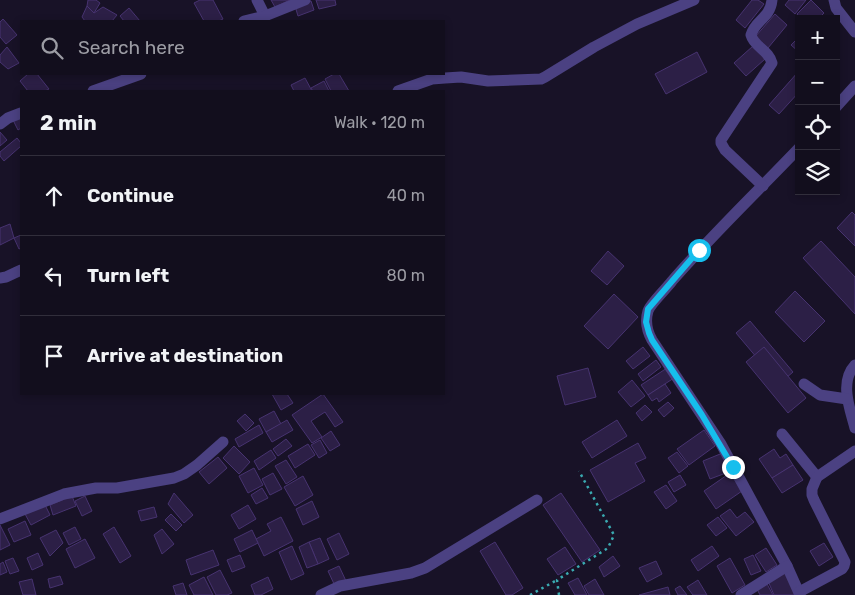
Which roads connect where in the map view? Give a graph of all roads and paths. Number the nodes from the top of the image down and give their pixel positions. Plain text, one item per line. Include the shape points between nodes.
1 (257, 0) edge
2 (305, 0) edge
3 (694, 0) edge
4 (772, 0) edge
5 (834, 0) edge
6 (265, 16) junction
7 (248, 20) edge
8 (855, 32) edge
9 (138, 75) edge
10 (855, 86) edge
11 (96, 90) edge
12 (401, 90) edge
13 (838, 105) edge
14 (20, 113) edge
15 (0, 124) edge
16 (797, 150) edge
17 (763, 186) junction
18 (20, 270) edge
19 (0, 278) edge
20 (855, 365) edge
21 (804, 384) dead end
22 (847, 399) junction
23 (855, 428) edge
24 (782, 434) dead end
25 (223, 442) dead end
26 (855, 451) edge
27 (579, 471) dead end
28 (817, 477) junction
29 (537, 500) dead end
30 (0, 519) edge
31 (787, 566) junction
32 (557, 580) junction
33 (799, 594) edge
34 (321, 595) edge
35 (530, 595) edge
36 (559, 595) edge
37 (741, 595) edge

1 - 6 street
2 - 6 street
3 - 12 street via 637,24 541,79 432,79
4 - 17 street via 771,9 751,35 772,62 721,140 725,150
5 - 8 street via 836,8
6 - 7 street
9 - 11 street
10 - 13 street
14 - 15 street
16 - 17 street
17 - 31 street via 699,250 648,309 646,322 652,340 720,444
18 - 19 street
20 - 22 street via 847,377
21 - 22 street via 820,396
22 - 23 street
24 - 28 street
25 - 30 street via 197,465 174,478 64,494
26 - 28 street
27 - 32 path via 614,535 608,548
28 - 33 street via 812,495 845,562 842,569
29 - 34 street via 425,568 345,585
31 - 33 street
31 - 37 street
32 - 35 path
32 - 36 path

